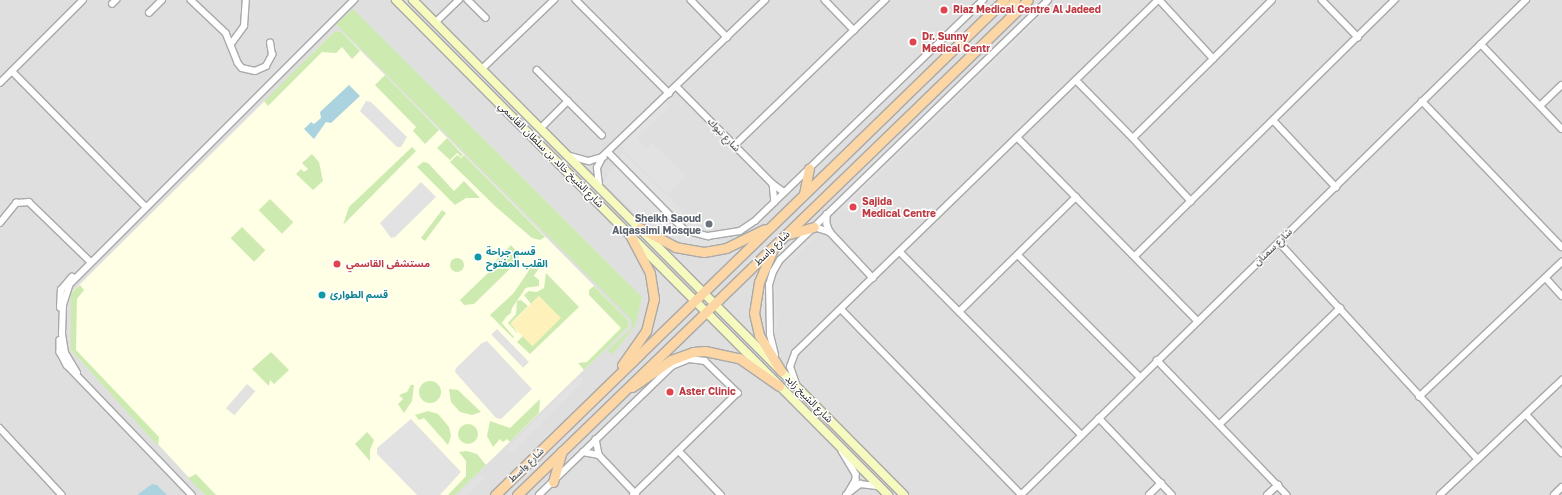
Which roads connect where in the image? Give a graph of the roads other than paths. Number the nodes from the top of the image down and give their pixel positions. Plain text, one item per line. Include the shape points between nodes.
1 (83, 0) edge
2 (162, 0) edge
3 (191, 0) edge
4 (246, 0) edge
5 (354, 0) edge
6 (396, 0) edge
7 (413, 0) edge
8 (459, 0) edge
9 (468, 0) edge
10 (554, 0) edge
11 (576, 0) edge
12 (691, 0) edge
13 (765, 0) edge
14 (824, 0) edge
15 (885, 0) edge
16 (983, 0) edge
17 (1004, 0) edge
18 (1015, 0) edge
19 (1028, 0) edge
20 (1048, 0) edge
21 (1159, 0) edge
22 (1272, 0) edge
23 (1322, 0) edge
24 (1395, 0) edge
25 (1526, 0) edge
26 (1016, 11) junction
27 (149, 13) dead end
28 (486, 18) dead end
29 (436, 23) junction
30 (854, 30) junction
31 (727, 37) junction
32 (1358, 37) junction
33 (270, 43) dead end
34 (231, 44) junction
35 (1481, 44) junction
36 (1213, 59) junction
37 (482, 70) junction
38 (537, 70) dead end
39 (12, 72) junction
40 (1076, 80) junction
41 (0, 83) edge
42 (1562, 85) edge
43 (676, 86) junction
44 (669, 93) junction
45 (1422, 100) junction
46 (568, 101) junction
47 (1540, 106) junction
48 (1274, 121) junction
49 (541, 128) junction
50 (1562, 129) edge
51 (602, 134) dead end
52 (1017, 137) junction
53 (1133, 138) junction
54 (735, 145) junction
55 (606, 154) junction
56 (568, 155) junction
57 (809, 168) junction
58 (773, 184) junction
59 (599, 187) junction
60 (1336, 187) junction
61 (784, 192) junction
62 (804, 195) junction
63 (1076, 197) junction
64 (1191, 201) junction
65 (775, 202) junction
66 (146, 208) junction
67 (827, 214) junction
68 (0, 223) edge
69 (775, 223) junction
70 (640, 228) junction
71 (814, 228) junction
72 (830, 232) junction
73 (629, 233) junction
74 (785, 235) junction
75 (1279, 242) junction
76 (775, 245) junction
77 (1562, 247) edge
78 (900, 252) junction
79 (1018, 255) junction
80 (1135, 256) junction
81 (91, 262) junction
82 (1562, 262) edge
83 (873, 278) junction
84 (1546, 278) junction
85 (704, 292) junction
86 (1562, 296) edge
87 (694, 301) junction
88 (714, 303) junction
89 (1340, 308) junction
90 (840, 309) junction
91 (705, 312) junction
92 (959, 312) junction
93 (1198, 321) junction
94 (679, 360) junction
95 (1157, 360) junction
96 (781, 370) junction
97 (618, 375) junction
98 (1140, 377) junction
99 (1562, 380) edge
100 (779, 386) junction
101 (796, 386) junction
102 (623, 391) junction
103 (1419, 397) junction
104 (1526, 414) junction
105 (1099, 418) junction
106 (1220, 424) junction
107 (0, 428) edge
108 (1082, 436) junction
109 (596, 439) junction
110 (840, 448) junction
111 (562, 451) junction
112 (679, 451) junction
113 (583, 452) junction
114 (1562, 453) edge
115 (599, 455) junction
116 (1478, 459) junction
117 (553, 482) junction
118 (1161, 483) junction
119 (1278, 485) junction
120 (879, 486) junction
121 (1562, 487) edge
122 (635, 494) edge
123 (847, 494) edge
124 (62, 495) edge
125 (192, 495) edge
126 (495, 495) edge
127 (517, 495) edge
128 (539, 495) edge
129 (721, 495) edge
130 (888, 495) edge
131 (904, 495) edge
132 (1021, 495) edge
133 (1149, 495) edge
134 (1172, 495) edge
135 (1267, 495) edge
136 (1288, 495) edge
137 (1440, 495) edge
138 (1554, 495) edge

1 - 39 street
2 - 27 street
3 - 34 street via 226,33
4 - 34 street via 244,26
5 - 66 street
6 - 73 main road, شارع الشيخ خالد بن سلطان القاسمي
7 - 29 main road, شارع الشيخ خالد بن سلطان القاسمي
8 - 29 street
9 - 28 street
10 - 37 street
11 - 44 street
12 - 31 street
13 - 31 street
14 - 30 street
15 - 30 street
16 - 57 street
17 - 62 main road, شارع واسط
18 - 26 main road via 1009,8 1012,12
19 - 26 main road, شارع واسط
20 - 67 street
21 - 36 street
21 - 40 street
22 - 36 street
23 - 32 street
24 - 32 street
25 - 35 street, شارع سمنان
26 - 74 main road, شارع واسط
29 - 37 main road, شارع الشيخ خالد بن سلطان القاسمي
30 - 54 street
31 - 43 street
32 - 48 street
33 - 34 street via 270,61 255,71 248,71 238,63
35 - 45 street, شارع سمنان
35 - 47 street
36 - 53 street
37 - 49 main road, شارع الشيخ خالد بن سلطان القاسمي
38 - 46 street
39 - 41 street
39 - 66 street
40 - 52 street
40 - 53 street
42 - 47 street
43 - 44 street
43 - 54 street, شارع تبوك
44 - 55 street
45 - 60 street, شارع سمنان
45 - 77 street
46 - 49 street
46 - 51 street
47 - 50 street
48 - 60 street
48 - 64 street
49 - 56 main road, شارع الشيخ خالد بن سلطان القاسمي
52 - 63 street
52 - 78 street
53 - 64 street
54 - 58 street, شارع تبوك
55 - 56 street via 589,161
55 - 59 street via 596,174
55 - 65 street via 681,226 695,234 724,235 740,231
56 - 59 main road, شارع الشيخ خالد بن سلطان القاسمي
57 - 61 street
57 - 62 main road
58 - 61 street, شارع تبوك
58 - 65 street
59 - 70 main road, شارع الشيخ خالد بن سلطان القاسمي
60 - 75 street, شارع سمنان
61 - 65 street
62 - 69 main road, شارع واسط
63 - 79 street
63 - 80 street
64 - 80 street
66 - 81 street
67 - 71 street
67 - 72 street via 826,224
68 - 81 street via 16,203 32,203
69 - 70 main road via 733,245 710,252 685,250
69 - 85 main road, شارع واسط
70 - 85 main road, شارع الشيخ خالد بن سلطان القاسمي
71 - 72 street
71 - 74 main road
71 - 96 street via 780,260 771,278 771,342
72 - 83 street
73 - 87 main road, شارع الشيخ خالد بن سلطان القاسمي
73 - 97 main road via 650,273 654,303 646,331
74 - 76 main road, شارع واسط
75 - 89 street
75 - 93 street, شارع سمنان
76 - 88 main road, شارع واسط
76 - 96 main road via 759,282 754,313 760,335
78 - 83 street
78 - 92 street
79 - 92 street
79 - 98 street
80 - 93 street
81 - 125 street via 67,289 61,312 61,356
82 - 84 street
83 - 90 street
84 - 86 street
84 - 103 street
85 - 87 main road, شارع واسط
85 - 88 main road, شارع الشيخ خالد بن سلطان القاسمي
87 - 91 main road, شارع الشيخ خالد بن سلطان القاسمي
87 - 97 main road, شارع واسط
88 - 91 main road, شارع واسط
88 - 96 main road, شارع الشيخ زايد
89 - 103 street
89 - 106 street
90 - 101 street via 792,357 790,366
90 - 132 street
91 - 100 main road, شارع الشيخ زايد
91 - 102 main road, شارع واسط
92 - 108 street
93 - 95 street, شارع سمنان
94 - 100 main road via 699,351 725,353 746,362
94 - 102 main road via 663,365 646,380
94 - 109 street
94 - 112 street via 705,361 738,393
95 - 98 street, شارع سمنان
95 - 106 street
96 - 101 main road, شارع الشيخ زايد
97 - 126 main road, شارع واسط
98 - 105 street, شارع سمنان
99 - 104 street
100 - 110 main road, شارع الشيخ زايد
101 - 131 main road, شارع الشيخ زايد
102 - 111 main road, شارع واسط
103 - 116 street
104 - 114 street
104 - 116 street
105 - 108 street, شارع سمنان
105 - 118 street
106 - 119 street
107 - 124 street
108 - 132 street, شارع سمنان
109 - 113 street
109 - 115 street
110 - 120 main road, شارع الشيخ زايد
110 - 123 street via 856,474 856,480
111 - 117 main road
111 - 127 main road, شارع واسط
112 - 122 street
112 - 129 street
113 - 115 street
113 - 117 street
115 - 122 street
116 - 137 street
117 - 128 street
118 - 133 street
118 - 134 street
119 - 135 street
119 - 136 street
120 - 123 street via 863,484
120 - 130 main road, شارع الشيخ زايد
121 - 138 street

